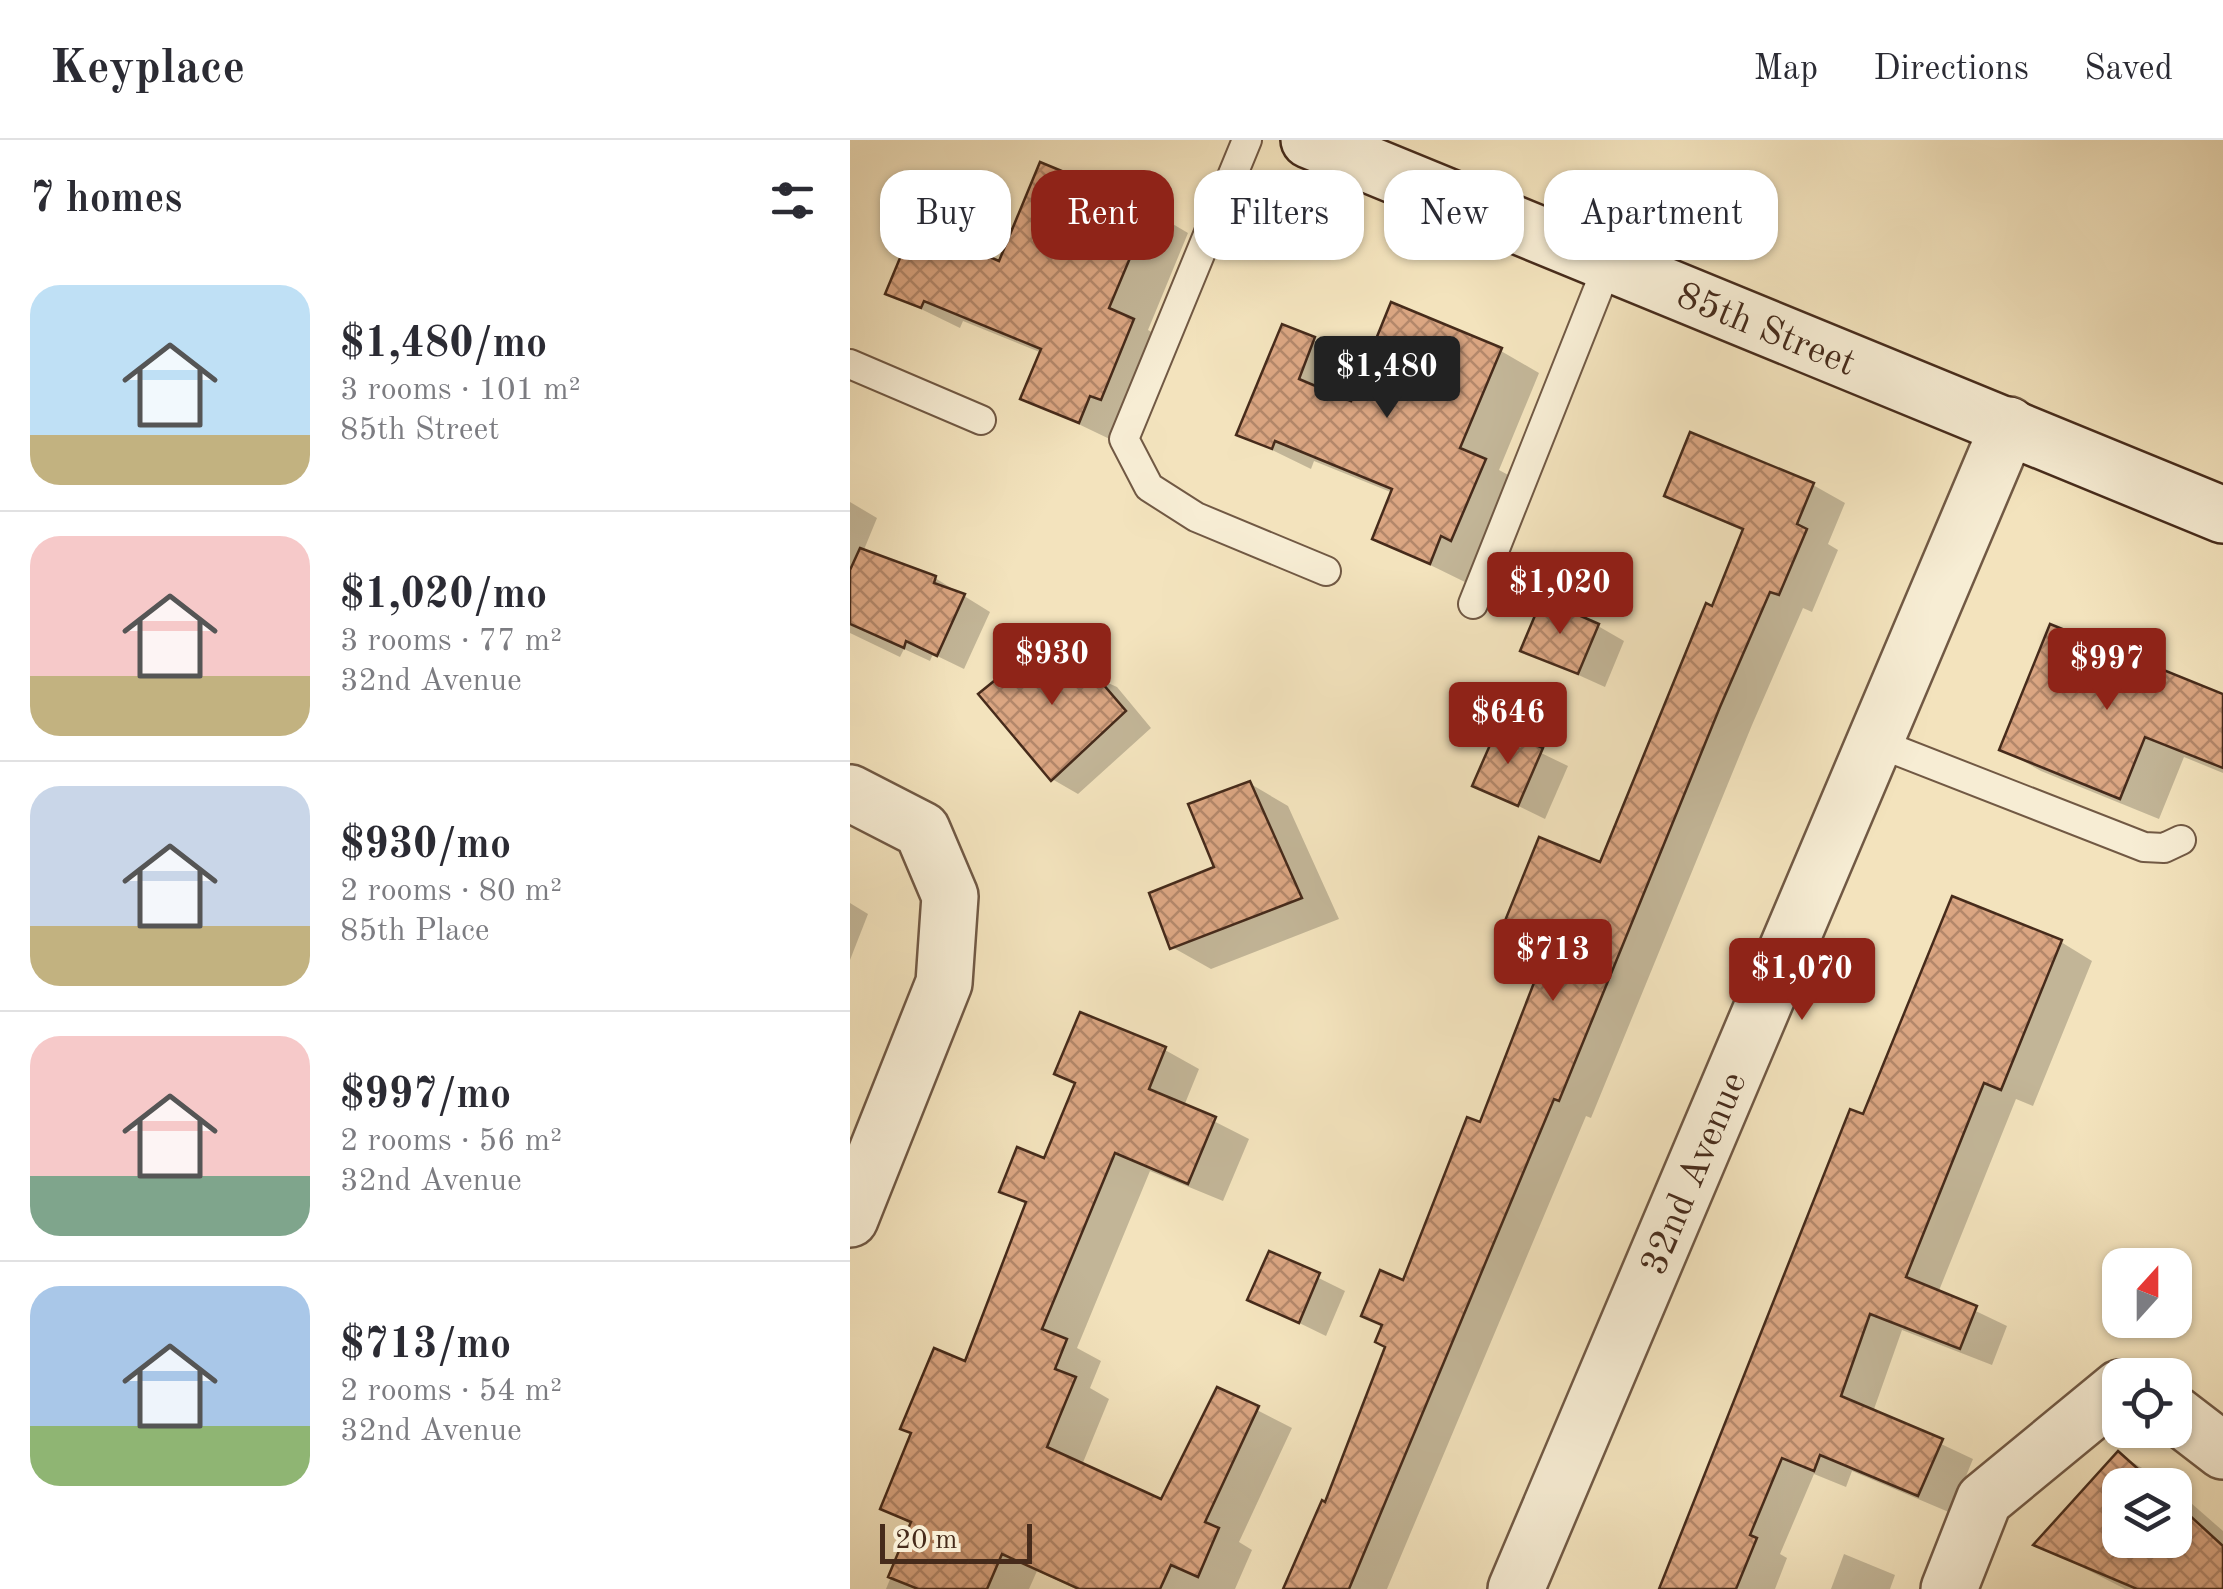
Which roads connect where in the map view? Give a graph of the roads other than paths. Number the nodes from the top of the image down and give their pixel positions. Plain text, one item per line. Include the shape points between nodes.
1 (1247, 140) edge
2 (1310, 140) edge
3 (1610, 262) junction
4 (850, 364) edge
5 (982, 420) dead end
6 (2009, 424) junction
7 (2223, 514) edge
8 (1326, 571) dead end
9 (1473, 604) dead end
10 (1875, 742) junction
11 (850, 793) edge
12 (2181, 840) dead end
13 (850, 1219) edge
14 (2102, 1403) edge
15 (2192, 1427) edge
16 (2223, 1451) edge
17 (1516, 1589) edge
18 (1950, 1589) edge

1 - 8 lane via 1124,439 1149,486 1164,497
2 - 3 street, 85th Street
3 - 6 street, 85th Street
3 - 9 lane
4 - 5 lane
6 - 7 street, 85th Street
6 - 10 street, 32nd Avenue
10 - 12 lane via 2144,847
10 - 17 street, 32nd Avenue
11 - 13 street via 922,830 950,896 944,983
14 - 18 street via 1984,1500
15 - 16 street

